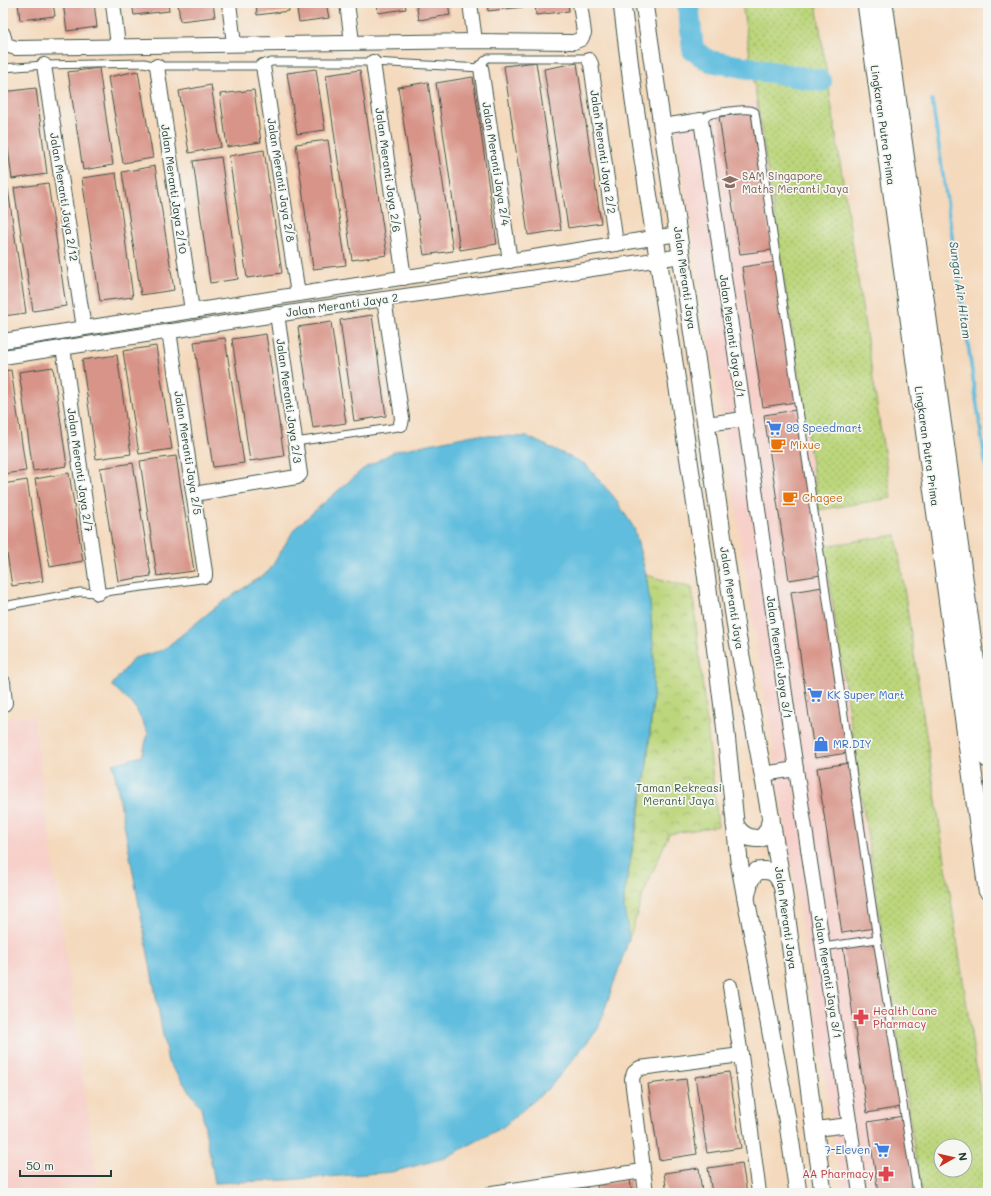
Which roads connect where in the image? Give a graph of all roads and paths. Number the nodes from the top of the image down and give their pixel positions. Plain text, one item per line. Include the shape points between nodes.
1 (113, 3) edge
2 (229, 3) edge
3 (347, 3) edge
4 (470, 3) edge
5 (580, 3) edge
6 (622, 3) edge
7 (644, 3) edge
8 (867, 3) edge
9 (883, 3) edge
10 (5, 40) edge
11 (475, 41) junction
12 (352, 42) junction
13 (234, 44) junction
14 (118, 46) junction
15 (589, 60) joint
16 (373, 62) junction
17 (44, 65) junction
18 (157, 66) junction
19 (264, 66) junction
20 (3, 68) edge
21 (481, 68) junction
22 (701, 120) junction
23 (662, 126) junction
24 (678, 234) junction
25 (655, 238) junction
26 (616, 244) junction
27 (554, 254) junction
28 (682, 256) junction
29 (658, 260) junction
30 (510, 261) junction
31 (556, 274) junction
32 (404, 278) junction
33 (348, 286) junction
34 (298, 294) junction
35 (384, 299) junction
36 (351, 304) junction
37 (192, 311) junction
38 (277, 314) junction
39 (138, 320) junction
40 (84, 328) junction
41 (169, 331) junction
42 (141, 336) junction
43 (3, 341) edge
44 (63, 348) junction
45 (3, 357) edge
46 (744, 419) junction
47 (401, 424) joint
48 (706, 424) junction
49 (295, 442) junction
50 (194, 494) junction
51 (205, 576) joint
52 (98, 593) junction
53 (3, 606) edge
54 (3, 682) edge
55 (4, 704) edge
56 (988, 758) edge
57 (796, 769) junction
58 (763, 774) junction
59 (771, 818) junction
60 (735, 825) junction
61 (988, 888) edge
62 (783, 889) junction
63 (746, 899) junction
64 (878, 939) junction
65 (823, 947) junction
66 (730, 986) dead end
67 (740, 1055) junction
68 (850, 1125) junction
69 (815, 1129) junction
70 (643, 1171) junction
71 (526, 1191) edge
72 (492, 1193) edge
73 (646, 1193) edge
74 (759, 1193) edge
75 (798, 1193) edge
76 (823, 1193) edge
77 (860, 1193) edge
78 (917, 1193) edge

1 - 14 street
2 - 13 street
3 - 12 street
4 - 11 street
5 - 11 street via 584,33 581,39 574,42
6 - 25 street, Jalan Meranti Jaya
7 - 23 street, Jalan Meranti Jaya
8 - 61 main road, Lingkaran Putra Prima
9 - 56 main road, Lingkaran Putra Prima
10 - 14 street via 16,48
11 - 12 street
12 - 13 street
13 - 14 street
15 - 21 lane via 488,58
15 - 26 street, Jalan Meranti Jaya 2/2
16 - 19 lane via 271,62
16 - 21 lane
16 - 32 street, Jalan Meranti Jaya 2/6
17 - 18 lane
17 - 20 lane
17 - 40 street, Jalan Meranti Jaya 2/12
18 - 19 lane
18 - 37 street, Jalan Meranti Jaya 2/10
19 - 34 street, Jalan Meranti Jaya 2/8
21 - 30 street, Jalan Meranti Jaya 2/4
22 - 23 street
22 - 46 street, Jalan Meranti Jaya 3/1
22 - 64 lane via 710,114 729,111 749,109 755,112
23 - 24 street, Jalan Meranti Jaya
24 - 25 street, Jalan Meranti Jaya 2
24 - 28 street, Jalan Meranti Jaya
25 - 26 street, Jalan Meranti Jaya 2
25 - 29 street, Jalan Meranti Jaya
26 - 27 street, Jalan Meranti Jaya 2
27 - 30 street, Jalan Meranti Jaya 2
27 - 31 street
28 - 29 street, Jalan Meranti Jaya 2
28 - 48 street, Jalan Meranti Jaya
29 - 31 street, Jalan Meranti Jaya 2
29 - 60 street, Jalan Meranti Jaya via 705,566
30 - 32 street, Jalan Meranti Jaya 2
31 - 35 street, Jalan Meranti Jaya 2
32 - 33 street, Jalan Meranti Jaya 2
33 - 34 street, Jalan Meranti Jaya 2
33 - 36 street
34 - 37 street, Jalan Meranti Jaya 2
35 - 36 street, Jalan Meranti Jaya 2
35 - 47 street
36 - 38 street, Jalan Meranti Jaya 2
37 - 39 street, Jalan Meranti Jaya 2
38 - 41 street, Jalan Meranti Jaya 2
38 - 49 street, Jalan Meranti Jaya 2/3
39 - 40 street, Jalan Meranti Jaya 2
39 - 42 street
40 - 43 street, Jalan Meranti Jaya 2
41 - 42 street, Jalan Meranti Jaya 2
41 - 50 street, Jalan Meranti Jaya 2/5
42 - 44 street, Jalan Meranti Jaya 2
44 - 45 street, Jalan Meranti Jaya 2
44 - 52 street, Jalan Meranti Jaya 2/7
46 - 48 street
46 - 57 street, Jalan Meranti Jaya 3/1
47 - 49 lane via 398,427
48 - 58 street, Jalan Meranti Jaya via 737,635
49 - 50 street, Jalan Meranti Jaya 2/3 via 300,474 297,477
50 - 51 street, Jalan Meranti Jaya 2/5
51 - 52 lane via 201,579
52 - 53 lane via 80,592
54 - 55 street
57 - 58 street
57 - 65 street, Jalan Meranti Jaya 3/1
58 - 59 street, Jalan Meranti Jaya
59 - 60 street via 768,830 762,838 742,835
59 - 62 street, Jalan Meranti Jaya
60 - 63 street, Jalan Meranti Jaya
62 - 63 street via 779,877 773,873 766,870 756,871 750,880
62 - 69 street, Jalan Meranti Jaya
63 - 75 street, Jalan Meranti Jaya via 788,1124
64 - 65 lane
64 - 78 lane
65 - 68 street, Jalan Meranti Jaya 3/1
66 - 67 street
67 - 70 street via 640,1068 634,1073 632,1079
67 - 74 street
68 - 69 street
68 - 77 street, Jalan Meranti Jaya 3/1
69 - 76 street, Jalan Meranti Jaya
70 - 71 street
70 - 73 street
71 - 72 street

